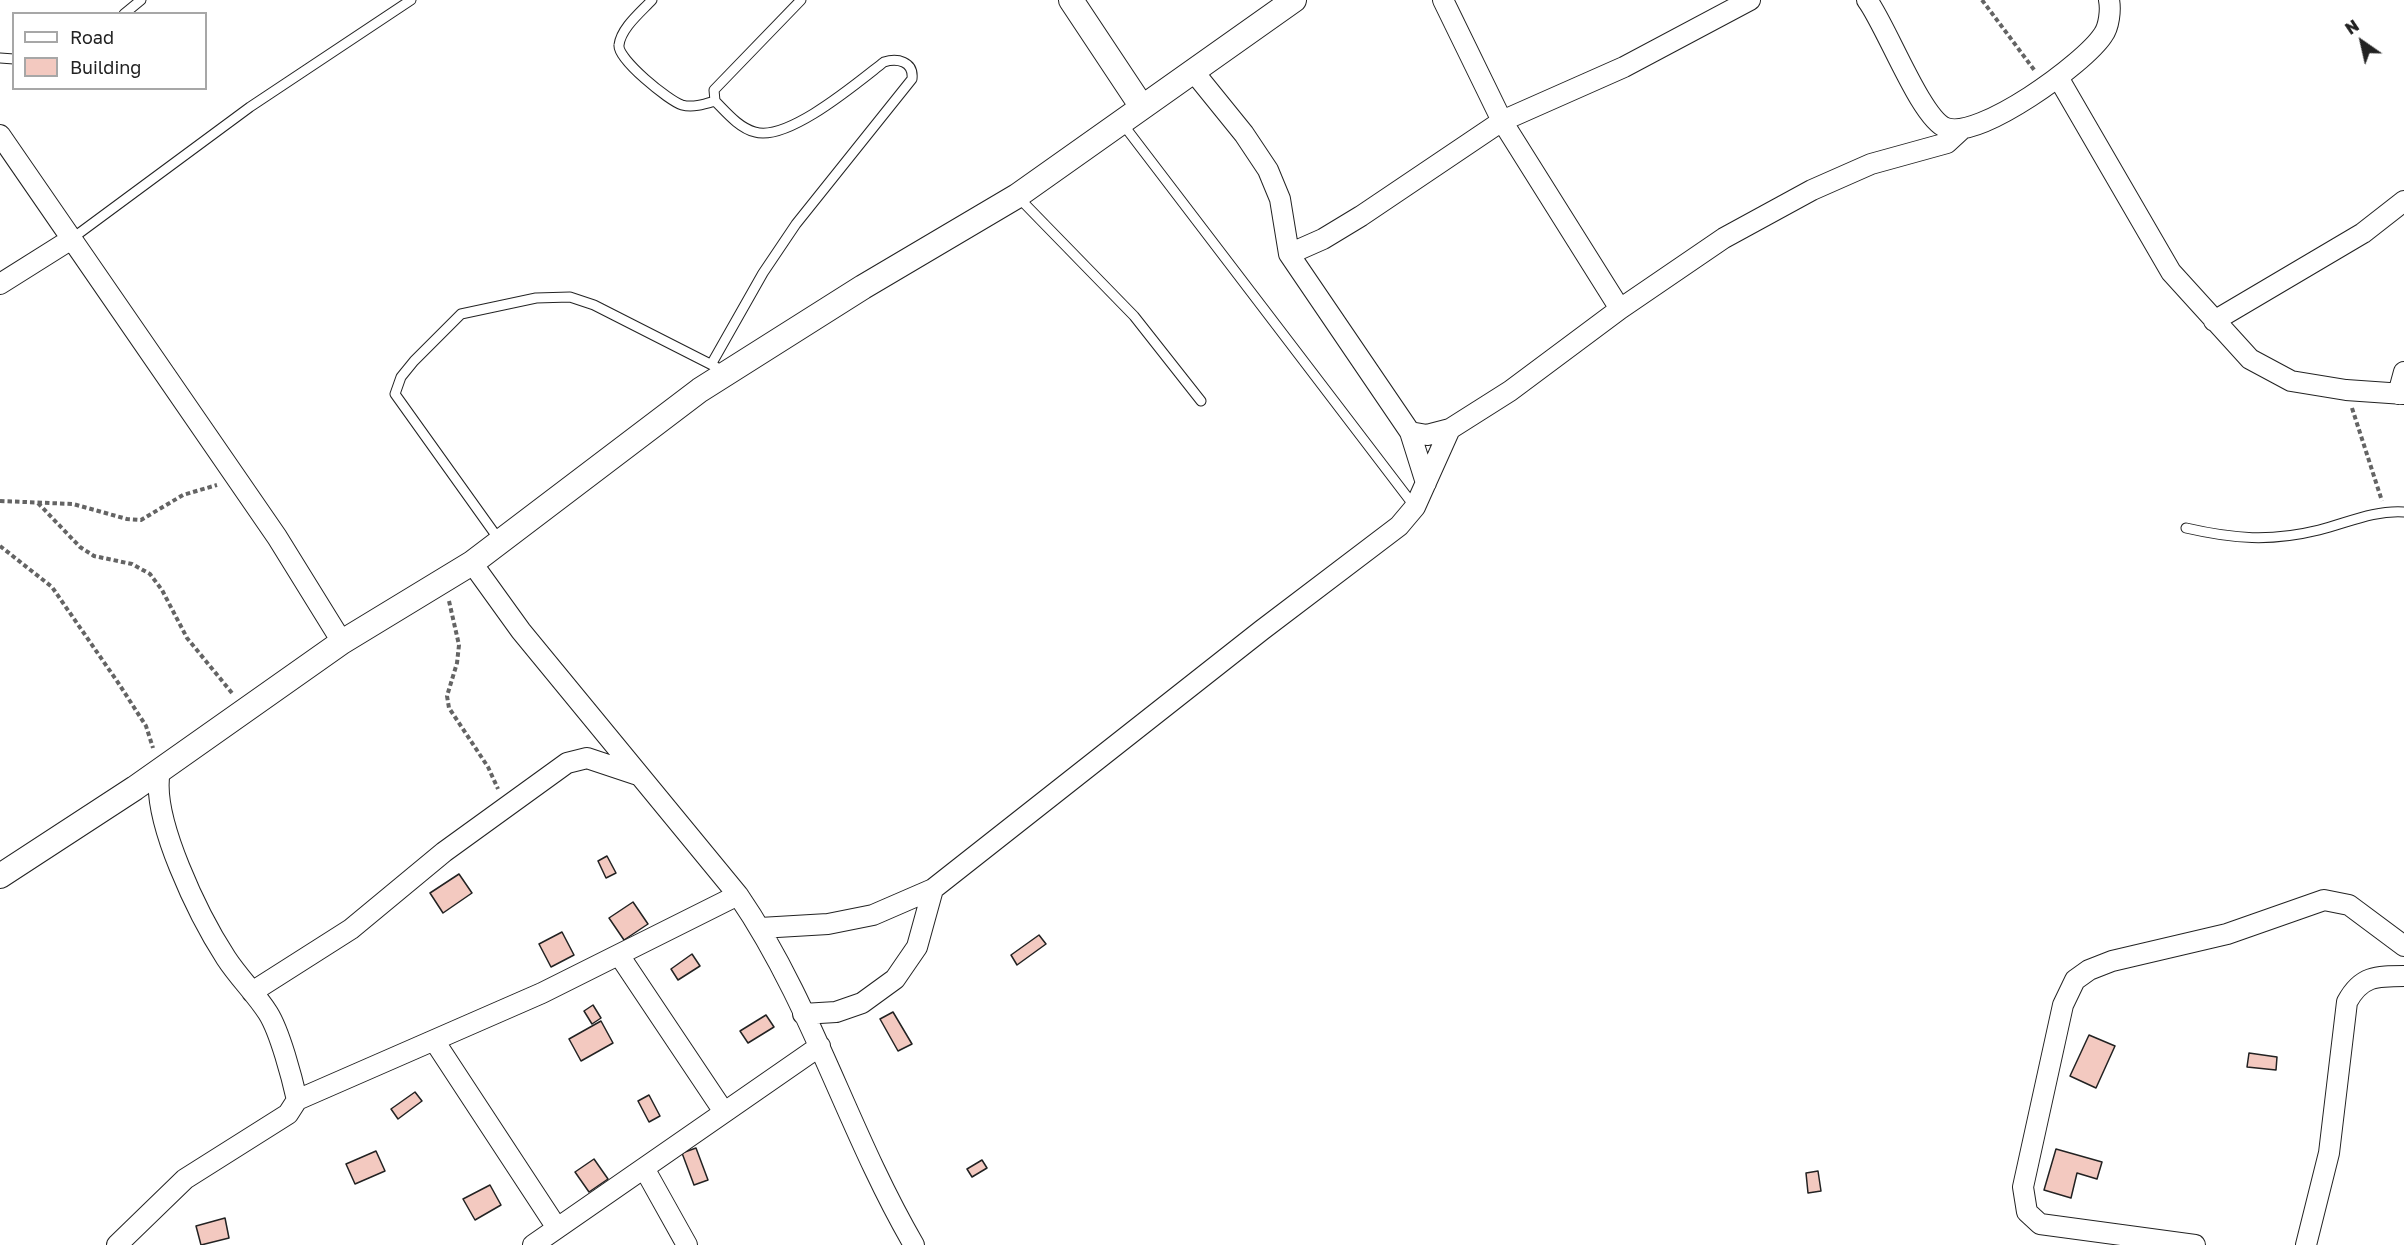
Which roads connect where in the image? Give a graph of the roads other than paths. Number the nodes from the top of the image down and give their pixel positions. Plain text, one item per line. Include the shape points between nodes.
1 (141, 0) edge
2 (411, 0) edge
3 (652, 0) edge
4 (801, 0) edge
5 (1071, 0) edge
6 (1294, 0) edge
7 (1443, 0) edge
8 (1750, 0) edge
9 (1867, 0) edge
10 (2109, 0) edge
11 (126, 12) edge
12 (1193, 71) junction
13 (2053, 82) junction
14 (715, 101) junction
15 (1142, 107) junction
16 (1120, 121) junction
17 (1502, 121) junction
18 (1960, 131) junction
19 (0, 135) edge
20 (1017, 196) junction
21 (2404, 201) edge
22 (70, 240) junction
23 (1289, 254) junction
24 (0, 284) edge
25 (1620, 309) junction
26 (2214, 321) junction
27 (718, 368) junction
28 (2404, 372) edge
29 (2401, 394) edge
30 (1201, 401) dead end
31 (1450, 429) junction
32 (1410, 432) junction
33 (1426, 483) junction
34 (1415, 507) junction
35 (2404, 512) edge
36 (2186, 528) dead end
37 (500, 541) junction
38 (472, 563) junction
39 (342, 642) junction
40 (160, 771) junction
41 (637, 774) junction
42 (0, 876) edge
43 (933, 889) junction
44 (738, 896) junction
45 (760, 928) junction
46 (2404, 946) edge
47 (620, 955) junction
48 (2404, 976) edge
49 (252, 992) junction
50 (803, 1014) junction
51 (435, 1042) junction
52 (819, 1046) junction
53 (297, 1100) junction
54 (724, 1112) junction
55 (644, 1168) junction
56 (557, 1228) junction
57 (117, 1245) edge
58 (533, 1245) edge
59 (687, 1245) edge
60 (914, 1245) edge
61 (2195, 1245) edge
62 (2306, 1245) edge

1 - 11 lane
2 - 22 lane via 250,106
3 - 14 lane via 626,29 619,43 621,55 672,101 695,106
4 - 14 lane via 717,84
5 - 15 street
6 - 12 street
7 - 17 street
8 - 17 street via 1624,67
9 - 18 street via 1927,110 1944,128
10 - 13 street via 2105,33 2086,56
12 - 15 street
12 - 23 street via 1268,170 1281,199
13 - 18 street via 1978,125
13 - 26 street via 2171,272
14 - 27 lane via 740,125 757,133 780,129 825,108 884,62 902,61 912,73 912,79 796,224 763,273
15 - 16 street
16 - 20 street
16 - 34 lane
17 - 23 street via 1361,216
17 - 25 street
18 - 25 street via 1947,143 1871,164 1812,190 1724,238
19 - 22 street
20 - 27 street
20 - 30 lane via 1134,316
21 - 26 street via 2363,233
22 - 24 street
22 - 39 street via 277,537
23 - 32 street
25 - 31 street via 1510,391
26 - 29 street via 2250,359 2291,381
27 - 37 street
27 - 37 lane via 615,315 570,297 536,298 461,314 414,361 401,377 395,394
28 - 29 street
31 - 32 street via 1427,435
31 - 33 street
32 - 33 street
33 - 34 street
34 - 43 street via 1399,526
35 - 36 lane via 2386,511 2277,537 2233,538
37 - 38 street
38 - 39 street
38 - 41 street via 521,631
39 - 40 street
40 - 42 street
40 - 49 street via 158,794 176,855 199,910 226,958
41 - 44 street
41 - 49 street via 605,762 578,759 567,763 444,852 351,929
43 - 45 street via 873,915 828,924
43 - 50 street via 917,946 895,980 862,1003 836,1012
44 - 45 street
44 - 47 street
45 - 50 street
46 - 61 street via 2349,905 2324,900 2227,934 2112,961 2075,980 2062,1005 2037,1117 2023,1187 2027,1212 2040,1224
47 - 51 street
47 - 54 street
48 - 62 street via 2370,979 2356,986 2348,1002 2330,1153
49 - 53 street via 269,1015
50 - 52 street
51 - 53 street
51 - 56 street
52 - 54 street
52 - 60 street via 889,1201
53 - 57 street via 288,1113 185,1179
54 - 55 street
55 - 56 street
55 - 59 street
56 - 58 street

